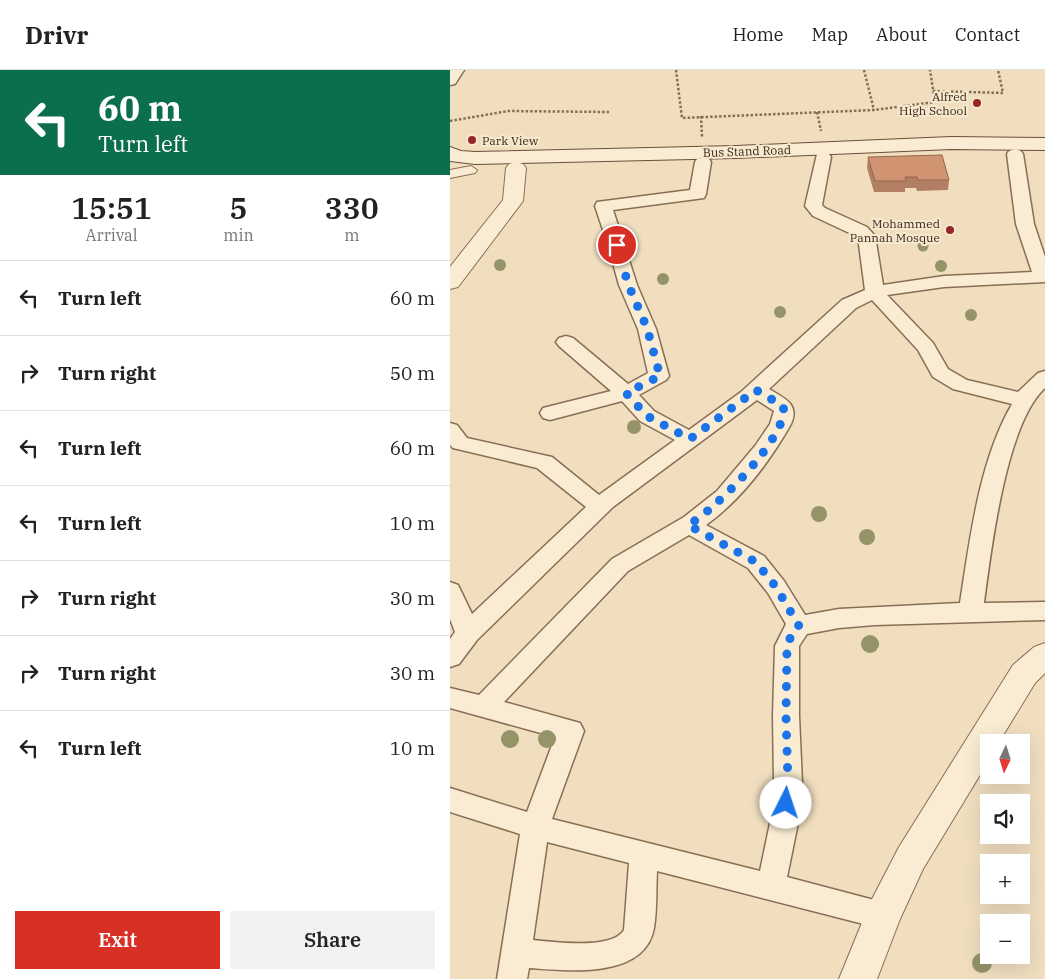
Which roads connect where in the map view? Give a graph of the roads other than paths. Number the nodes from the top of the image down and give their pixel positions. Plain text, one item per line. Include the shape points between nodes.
1 (457, 70) edge
2 (450, 81) edge
3 (1045, 144) edge
4 (450, 154) edge
5 (1015, 154) junction
6 (1045, 155) edge
7 (823, 157) junction
8 (703, 162) junction
9 (450, 168) edge
10 (516, 168) junction
11 (471, 170) junction
12 (450, 174) edge
13 (1044, 277) edge
14 (450, 282) edge
15 (875, 293) junction
16 (566, 342) dead end
17 (1045, 377) edge
18 (756, 390) junction
19 (626, 393) junction
20 (1023, 400) junction
21 (550, 413) dead end
22 (450, 430) edge
23 (690, 439) junction
24 (600, 507) junction
25 (688, 525) junction
26 (450, 591) edge
27 (1045, 611) edge
28 (970, 613) junction
29 (799, 626) junction
30 (468, 633) junction
31 (1045, 655) edge
32 (450, 658) edge
33 (450, 698) edge
34 (484, 707) junction
35 (450, 800) edge
36 (535, 827) junction
37 (644, 854) junction
38 (771, 886) junction
39 (883, 915) junction
40 (514, 966) edge
41 (858, 979) edge

1 - 2 street
3 - 4 main road, Bus Stand Road via 951,143 475,158
5 - 6 main road, Bus Stand Road
5 - 7 main road, Bus Stand Road
5 - 13 street via 1025,224
7 - 8 main road, Bus Stand Road
7 - 15 street via 813,206 866,236
8 - 10 main road, Bus Stand Road
8 - 19 street via 698,194 603,206 628,284 647,328 660,376
9 - 11 main road, Bus Stand Road
10 - 11 main road, Bus Stand Road
10 - 14 main road via 514,201
11 - 12 street
13 - 15 street via 927,283
15 - 18 street via 849,304
15 - 20 street via 926,347 935,366 948,380
16 - 19 street
17 - 20 street via 1036,382
18 - 23 street
18 - 25 street via 783,406 784,418 746,474 726,495
19 - 21 street
19 - 23 street via 647,416
20 - 28 street via 1002,450
22 - 24 street via 460,443 544,462
23 - 24 street
24 - 30 street
25 - 29 street via 756,562 776,587
25 - 34 street via 643,548 620,565
26 - 30 street
27 - 28 street
28 - 29 street via 848,617 814,620
29 - 38 street via 787,646 788,783 784,823
30 - 32 street
31 - 39 main road via 1024,674 911,858
33 - 34 street
34 - 36 street via 571,731
35 - 36 street
36 - 37 street
36 - 40 street
37 - 38 street
37 - 40 street via 639,930 628,948 615,954
38 - 39 street
39 - 41 main road

